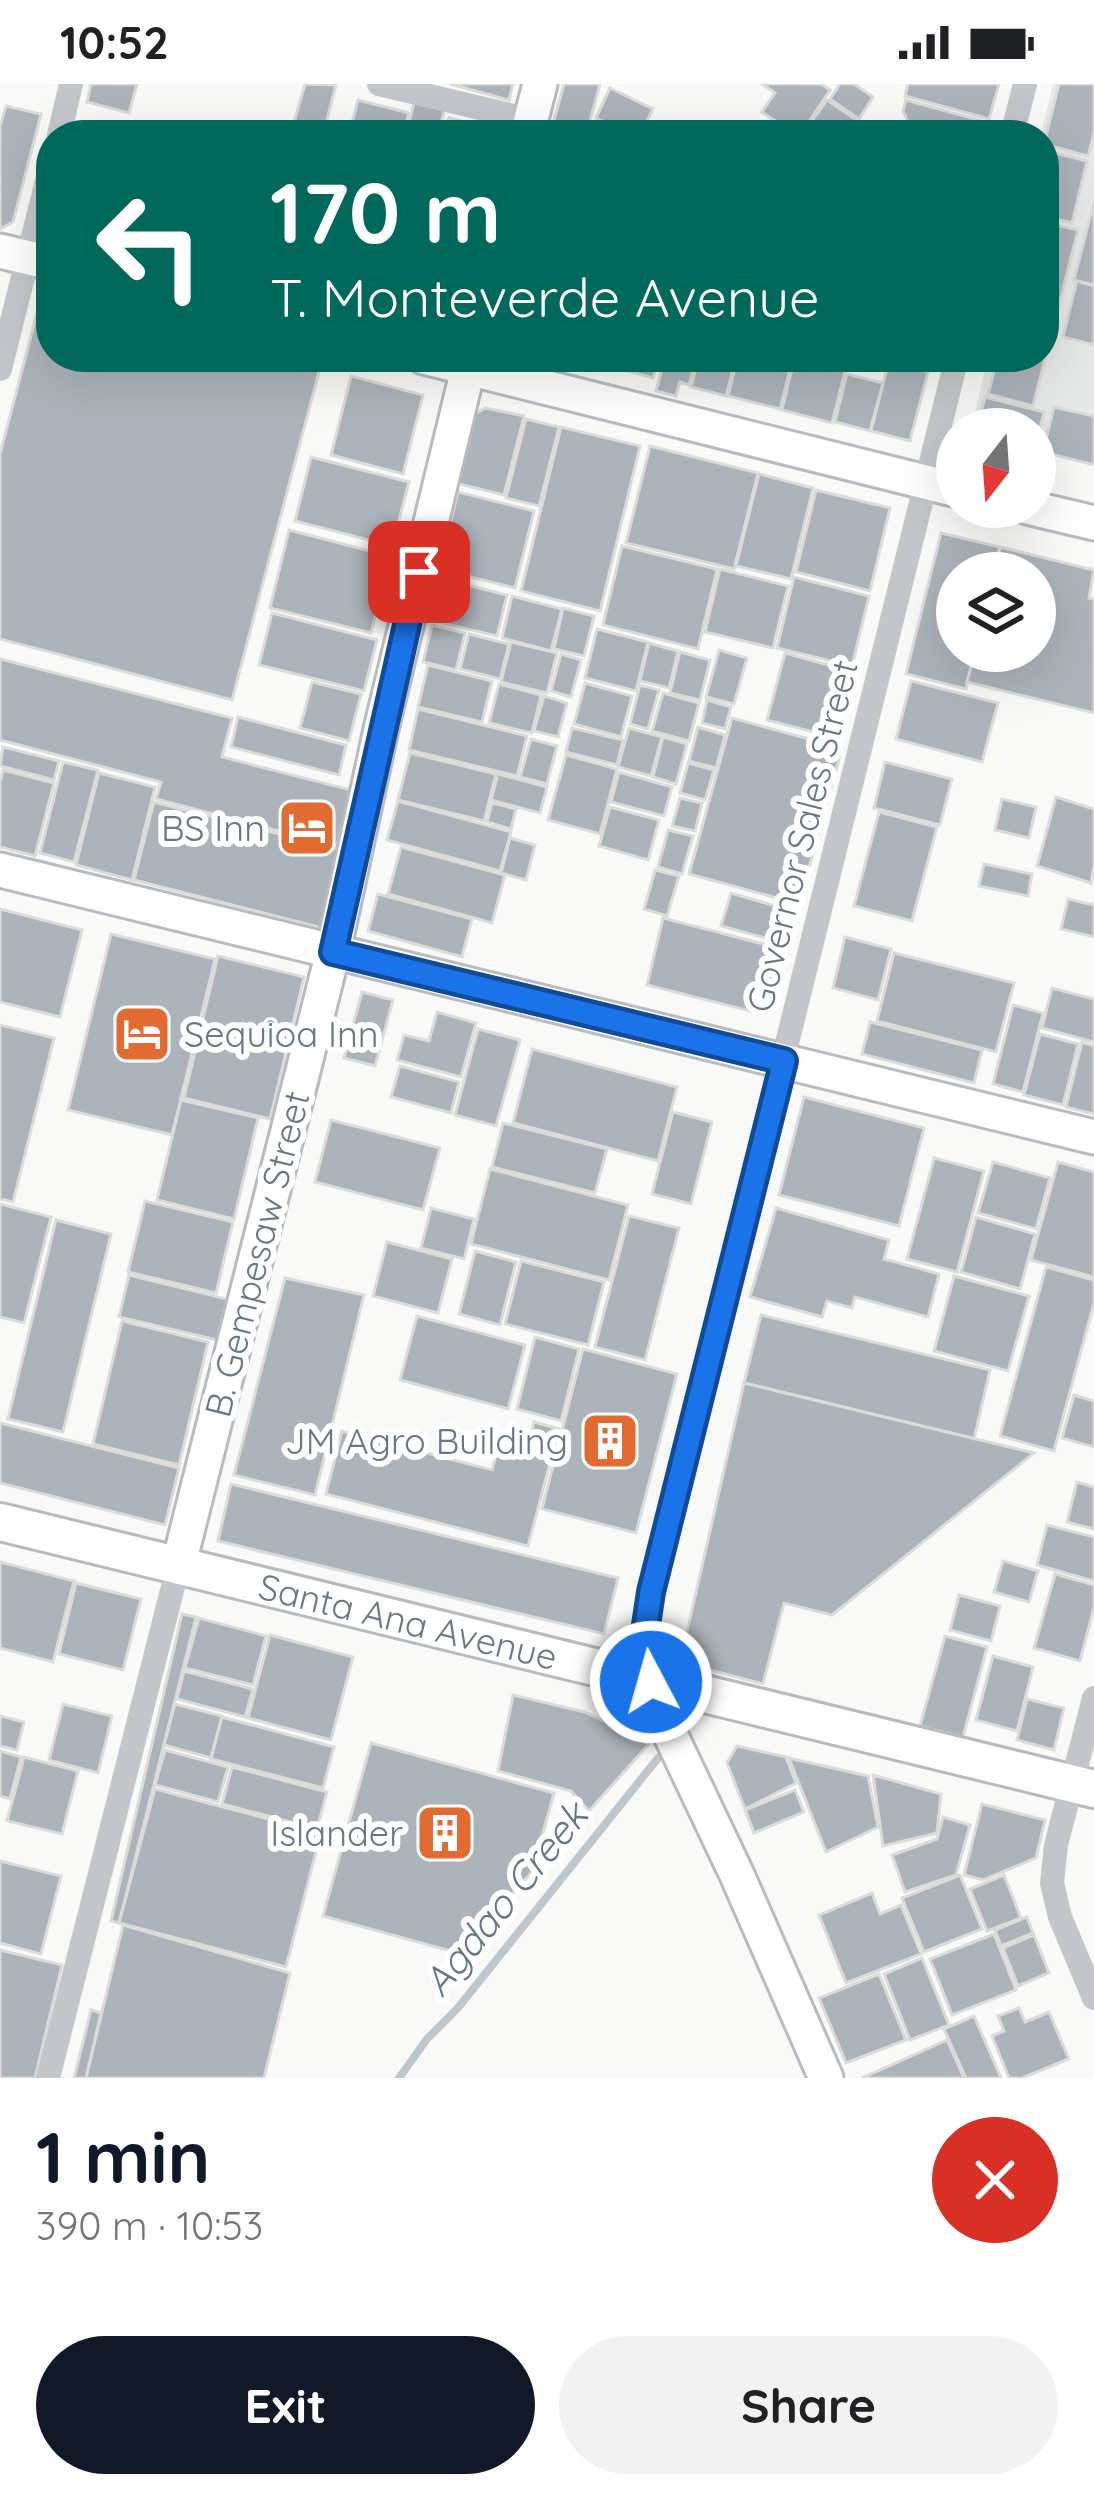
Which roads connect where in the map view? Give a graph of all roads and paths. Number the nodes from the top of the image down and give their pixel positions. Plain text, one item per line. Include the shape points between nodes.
1 (71, 84) edge
2 (379, 84) edge
3 (540, 84) edge
4 (1025, 84) edge
5 (62, 120) edge
6 (502, 120) edge
7 (531, 120) edge
8 (1016, 120) edge
9 (36, 220) edge
10 (26, 257) edge
11 (0, 369) edge
12 (468, 372) edge
13 (504, 372) edge
14 (955, 372) edge
15 (951, 408) edge
16 (936, 485) edge
17 (936, 504) edge
18 (1056, 514) edge
19 (1094, 523) edge
20 (0, 870) edge
21 (333, 952) junction
22 (784, 1061) junction
23 (1094, 1137) edge
24 (0, 1522) edge
25 (178, 1567) junction
26 (651, 1682) junction
27 (1094, 1698) edge
28 (1083, 1787) edge
29 (1094, 1998) edge
30 (48, 2078) edge
31 (826, 2078) edge

1 - 5 street
2 - 6 street
3 - 7 street
4 - 8 street
9 - 10 street
10 - 11 street
12 - 21 street, B. Gempesaw Street
13 - 16 street
14 - 15 street, Governor Sales Street
17 - 22 street, Governor Sales Street
18 - 19 street
20 - 21 street
21 - 22 street
21 - 25 street, B. Gempesaw Street
22 - 23 street
22 - 26 street, Governor Sales Street via 651,1592 643,1645
24 - 25 main road, Santa Ana Avenue
25 - 26 main road, Santa Ana Avenue
25 - 30 street, B. Gempesaw Street
26 - 28 main road, Santa Ana Avenue
26 - 31 street
27 - 28 street
28 - 29 street via 1056,1845 1052,1883

